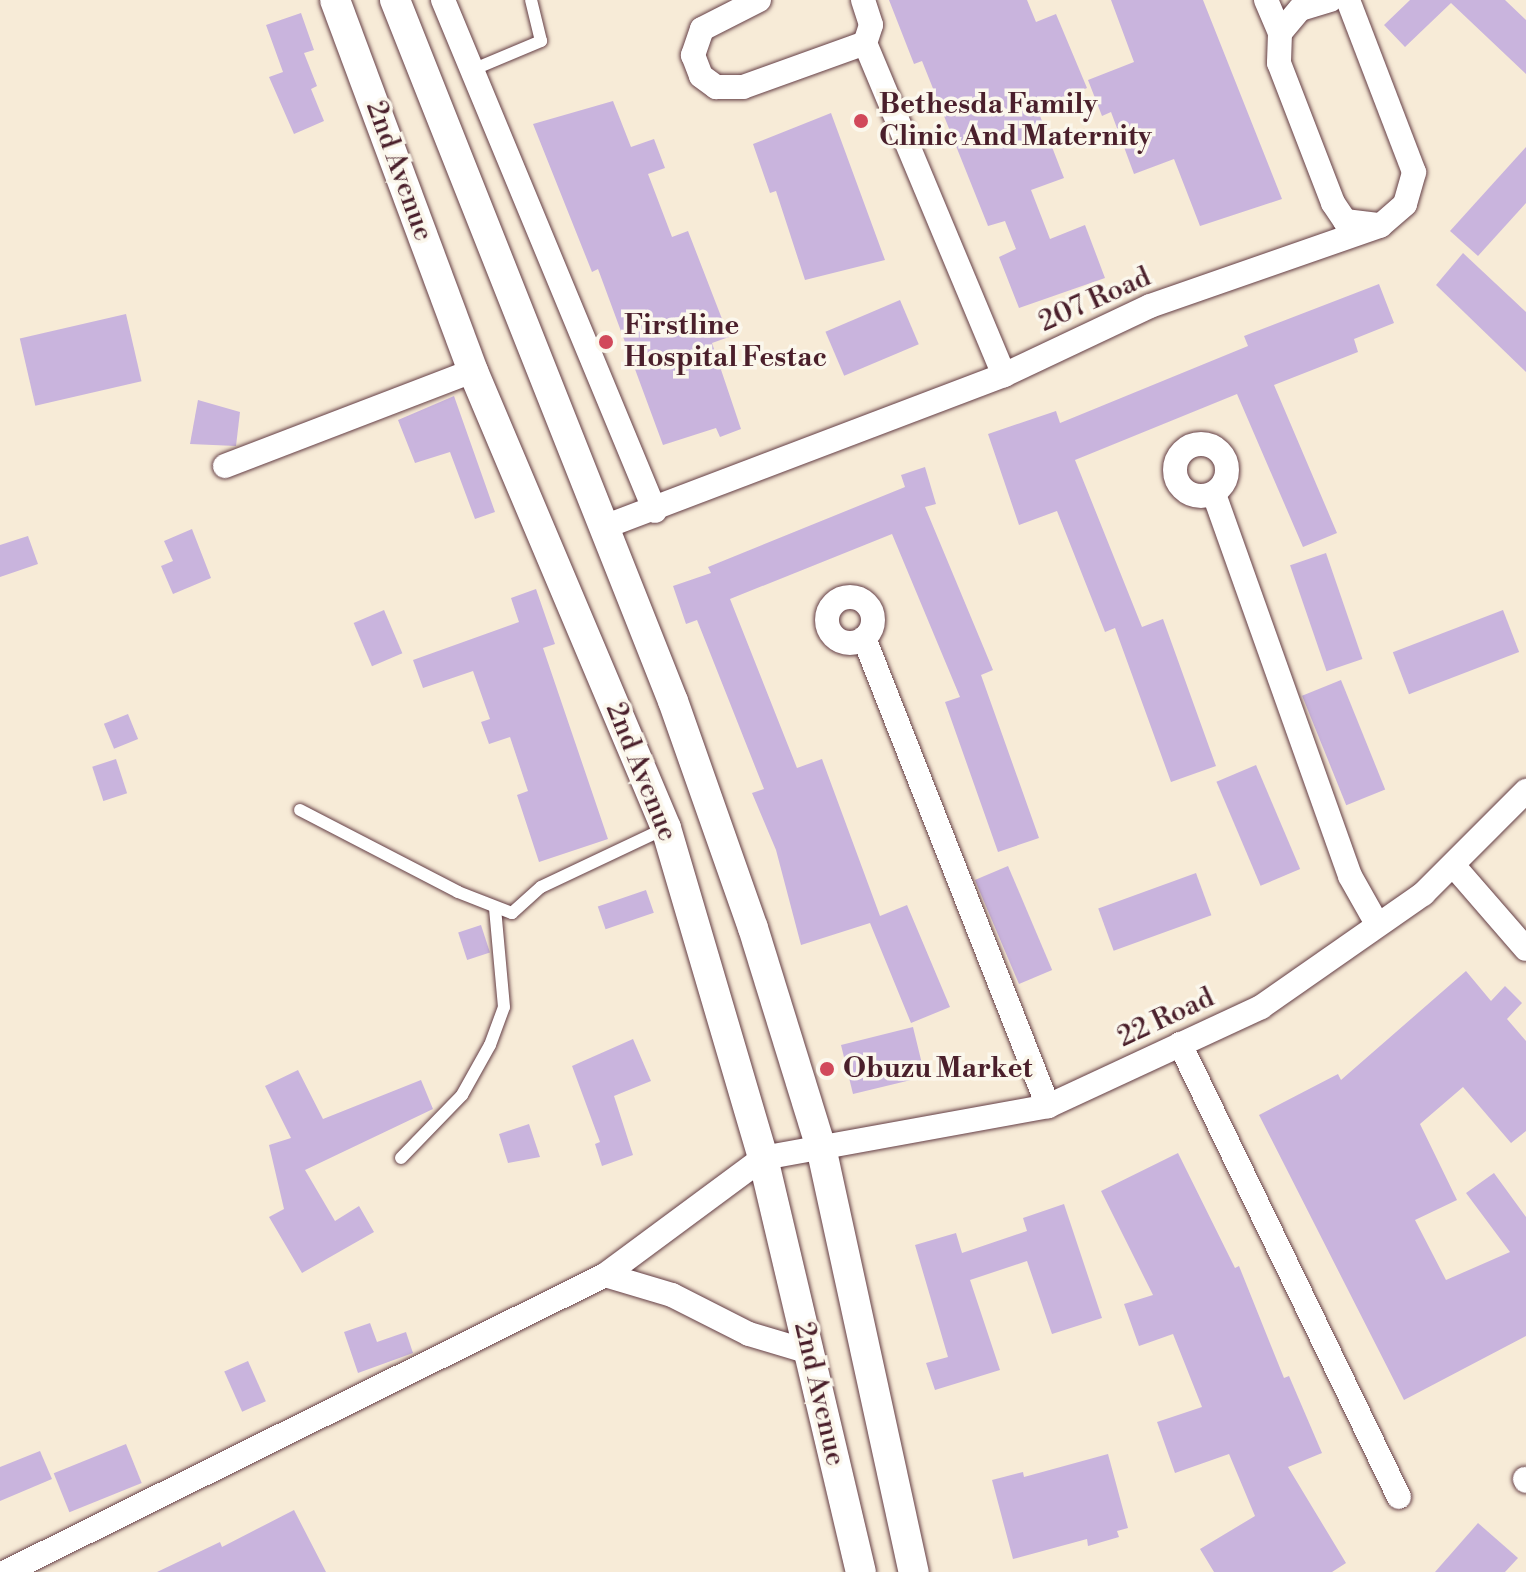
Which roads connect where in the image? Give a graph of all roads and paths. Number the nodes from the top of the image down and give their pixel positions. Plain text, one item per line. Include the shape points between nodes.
1 (335, 0) edge
2 (395, 0) edge
3 (443, 0) edge
4 (531, 0) edge
5 (759, 0) edge
6 (863, 0) edge
7 (1266, 0) edge
8 (1330, 0) edge
9 (1348, 0) edge
10 (1280, 33) junction
11 (865, 43) junction
12 (472, 70) junction
13 (1380, 226) junction
14 (473, 371) junction
15 (1004, 375) junction
16 (225, 466) dead end
17 (1214, 494) dead end
18 (655, 511) junction
19 (604, 527) junction
20 (864, 638) dead end
21 (1526, 791) edge
22 (300, 810) dead end
23 (666, 828) junction
24 (1453, 865) junction
25 (495, 909) junction
26 (1377, 924) junction
27 (1526, 949) edge
28 (1180, 1044) junction
29 (1048, 1106) junction
30 (821, 1147) junction
31 (401, 1158) dead end
32 (763, 1158) junction
33 (605, 1275) junction
34 (809, 1352) junction
35 (1399, 1497) dead end
36 (6, 1572) edge
37 (861, 1572) edge
38 (914, 1572) edge

1 - 14 street, 2nd Avenue
2 - 19 street, 2nd Avenue
3 - 12 street
4 - 12 lane via 541,41
5 - 11 street via 702,29 693,55 701,76 716,87 743,87
6 - 11 street via 871,25
7 - 10 street
8 - 10 street via 1300,9
9 - 13 street, 207 Road via 1414,172 1405,204
10 - 13 street via 1279,63 1333,203 1345,221
11 - 15 street
12 - 18 street
13 - 15 street, 207 Road via 1150,306
14 - 16 street
14 - 23 street, 2nd Avenue
15 - 18 street, 207 Road
17 - 26 street via 1350,876
18 - 19 street, 207 Road
19 - 30 street, 2nd Avenue via 673,701 753,928
20 - 29 street
21 - 24 street, 22 Road
22 - 25 lane
23 - 25 lane via 541,887 512,913
23 - 32 street, 2nd Avenue
24 - 26 street, 22 Road via 1423,894
24 - 27 street
25 - 31 lane via 504,1007 490,1045 462,1095
26 - 28 street, 22 Road via 1261,1007
28 - 29 street, 22 Road
28 - 35 street
29 - 30 street, 22 Road
30 - 32 street, 22 Road
30 - 38 street, 2nd Avenue
32 - 33 street
32 - 34 street, 2nd Avenue
33 - 34 street via 672,1295 749,1334
33 - 36 street
34 - 37 street, 2nd Avenue

